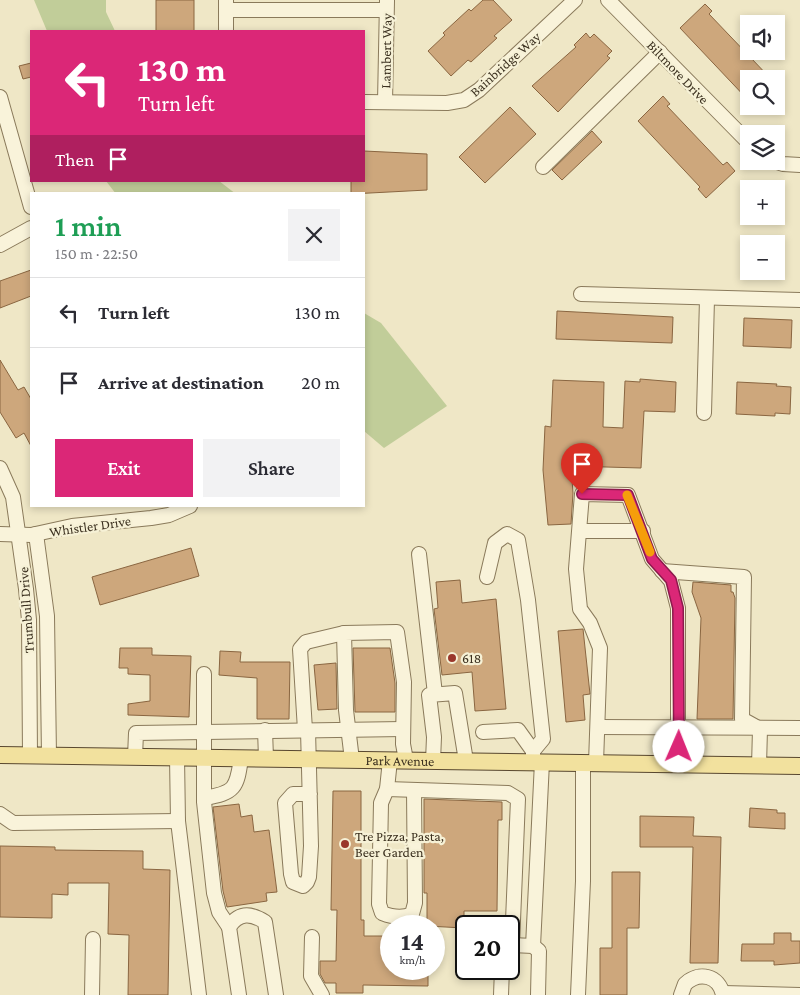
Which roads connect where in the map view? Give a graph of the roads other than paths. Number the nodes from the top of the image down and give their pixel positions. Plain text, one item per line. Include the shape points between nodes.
1 (575, 0) edge
2 (608, 0) edge
3 (226, 5) edge
4 (387, 5) edge
5 (226, 30) edge
6 (660, 52) junction
7 (0, 97) edge
8 (365, 102) edge
9 (385, 102) junction
10 (740, 135) edge
11 (785, 164) edge
12 (800, 165) edge
13 (543, 167) dead end
14 (30, 203) edge
15 (30, 229) edge
16 (0, 245) edge
17 (581, 294) dead end
18 (707, 298) junction
19 (800, 300) edge
20 (704, 413) dead end
21 (0, 468) edge
22 (188, 507) edge
23 (580, 531) junction
24 (643, 532) junction
25 (0, 534) edge
26 (36, 534) junction
27 (18, 535) junction
28 (419, 554) dead end
29 (662, 571) junction
30 (487, 577) dead end
31 (344, 633) junction
32 (204, 674) dead end
33 (435, 694) junction
34 (598, 727) junction
35 (800, 728) edge
36 (350, 729) junction
37 (404, 729) junction
38 (679, 729) junction
39 (760, 729) junction
40 (265, 730) junction
41 (307, 730) junction
42 (204, 732) junction
43 (482, 732) dead end
44 (0, 755) edge
45 (30, 756) junction
46 (49, 756) junction
47 (135, 757) junction
48 (177, 757) junction
49 (204, 758) junction
50 (241, 758) junction
51 (266, 758) junction
52 (536, 758) junction
53 (309, 759) junction
54 (352, 760) junction
55 (398, 760) junction
56 (433, 760) junction
57 (466, 761) junction
58 (589, 763) junction
59 (678, 764) junction
60 (758, 766) junction
61 (800, 766) edge
62 (387, 789) junction
63 (414, 790) junction
64 (310, 794) junction
65 (204, 798) junction
66 (0, 814) edge
67 (178, 821) junction
68 (512, 915) edge
69 (229, 927) junction
70 (312, 937) dead end
71 (93, 939) dead end
72 (533, 946) junction
73 (520, 947) edge
74 (502, 980) edge
75 (723, 994) edge
76 (800, 994) edge
77 (92, 995) edge
78 (198, 995) edge
79 (239, 995) edge
80 (276, 995) edge
81 (322, 995) edge
82 (502, 995) edge
83 (538, 995) edge
84 (578, 995) edge
85 (681, 995) edge

1 - 9 street, Bainbridge Way via 480,90 464,100 447,103
2 - 6 street, Biltmore Drive
3 - 4 street
3 - 5 street
4 - 9 street, Lambert Way
6 - 10 street, Biltmore Drive
6 - 13 street
7 - 14 street
8 - 9 street, Bainbridge Way
11 - 12 street
15 - 16 street
17 - 18 street
18 - 19 street
18 - 20 street
21 - 27 street, Trumbull Drive via 13,497
22 - 26 street, Whistler Drive via 169,515 72,526
23 - 24 street
23 - 24 street via 582,494 628,495
23 - 34 street via 576,569 580,610 590,623 600,648
24 - 29 street via 652,559
25 - 27 street, Whistler Drive
26 - 27 street, Whistler Drive
26 - 46 street, Trumbull Drive via 47,616
27 - 45 street, Trumbull Drive via 29,620
28 - 33 street
29 - 38 street via 671,580 678,608
29 - 39 street via 744,577 742,719
30 - 52 street via 495,543 507,534 518,540 543,739
31 - 36 street via 346,710
31 - 37 street via 397,632 404,682
31 - 41 street via 306,642 300,648
32 - 42 street
33 - 56 street via 429,695
33 - 57 street via 455,693
34 - 38 street
34 - 58 street
35 - 39 street
36 - 37 street
36 - 41 street
36 - 54 street
37 - 55 street
38 - 39 street
38 - 59 street
39 - 60 street
40 - 41 street
40 - 42 street
40 - 51 street
41 - 53 street
42 - 47 street via 136,733
42 - 49 street
43 - 52 street via 518,730
44 - 45 main road, Park Avenue
45 - 46 main road, Park Avenue
46 - 47 main road, Park Avenue
47 - 48 main road, Park Avenue
48 - 49 main road, Park Avenue
48 - 67 street
49 - 50 main road, Park Avenue
49 - 65 street
50 - 51 main road, Park Avenue
50 - 65 street via 238,782 232,790
51 - 53 main road, Park Avenue
52 - 57 main road, Park Avenue
52 - 58 main road, Park Avenue
52 - 72 street
53 - 54 main road, Park Avenue
53 - 64 street
54 - 55 main road, Park Avenue
55 - 56 main road, Park Avenue
55 - 62 street
56 - 57 main road, Park Avenue
58 - 59 main road, Park Avenue
58 - 84 street
59 - 60 main road, Park Avenue
60 - 61 main road, Park Avenue
62 - 63 street
62 - 63 street via 381,803 379,904 382,912 391,917 407,917 412,914 415,903
63 - 68 street via 508,793 518,799
64 - 64 street via 293,794 285,803 291,874 293,882 302,886 309,877
65 - 69 street via 214,893 219,912
66 - 67 street via 13,823
67 - 78 street
69 - 79 street
69 - 80 street via 242,915 255,916 265,922
70 - 81 street via 310,976
71 - 77 street
72 - 73 street
72 - 83 street via 539,951
74 - 82 street
75 - 76 street
75 - 85 street via 715,979 699,976 685,984

